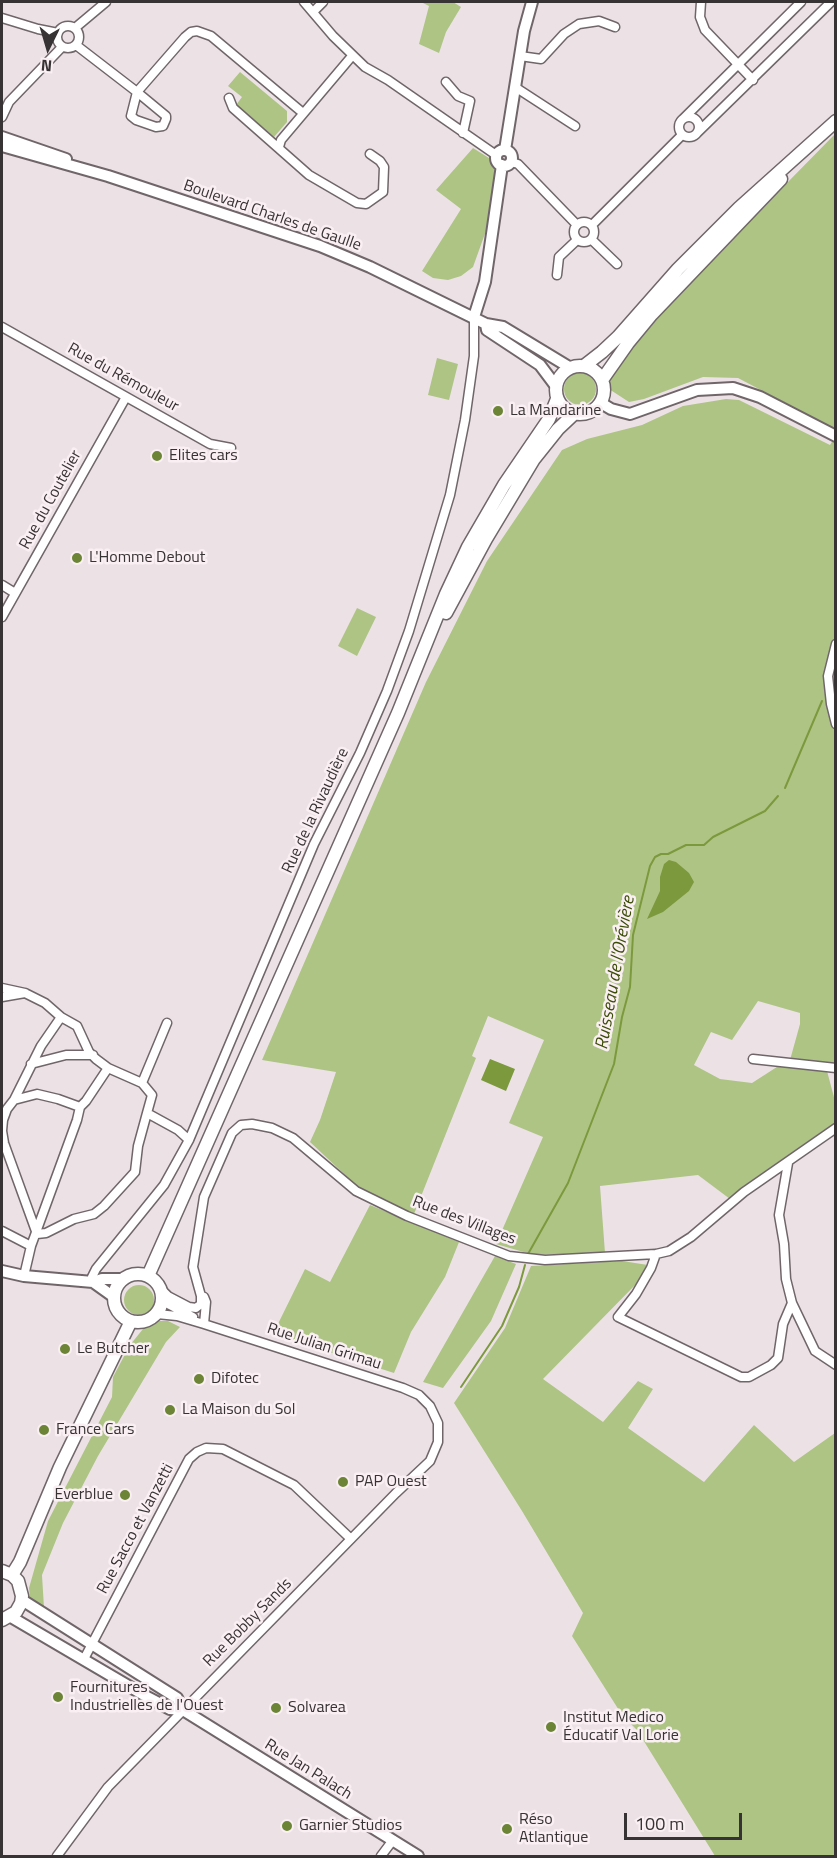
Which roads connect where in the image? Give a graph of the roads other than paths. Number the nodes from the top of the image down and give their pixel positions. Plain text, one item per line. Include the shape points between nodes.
1 (106, 2) edge
2 (304, 2) edge
3 (323, 2) edge
4 (532, 2) edge
5 (701, 2) edge
6 (801, 2) edge
7 (831, 2) edge
8 (313, 12) junction
9 (2, 18) edge
10 (615, 27) dead end
11 (75, 28) junction
12 (58, 33) junction
13 (76, 45) junction
14 (62, 47) junction
15 (520, 56) junction
16 (352, 57) junction
17 (738, 64) junction
18 (753, 80) junction
19 (446, 82) dead end
20 (515, 87) junction
21 (137, 92) junction
22 (229, 98) dead end
23 (303, 113) junction
24 (2, 117) edge
25 (683, 119) junction
26 (836, 121) edge
27 (575, 126) dead end
28 (463, 133) junction
29 (698, 133) junction
30 (682, 135) junction
31 (820, 136) junction
32 (2, 137) edge
33 (2, 146) edge
34 (279, 147) junction
35 (370, 154) dead end
36 (504, 158) junction
37 (108, 176) junction
38 (577, 225) junction
39 (592, 225) junction
40 (578, 240) junction
41 (591, 240) junction
42 (617, 264) dead end
43 (556, 275) dead end
44 (474, 317) junction
45 (486, 324) junction
46 (2, 327) edge
47 (584, 366) junction
48 (569, 367) junction
49 (602, 380) junction
50 (555, 385) junction
51 (126, 397) junction
52 (557, 399) junction
53 (601, 403) junction
54 (575, 413) junction
55 (836, 436) edge
56 (231, 448) dead end
57 (2, 585) edge
58 (15, 593) junction
59 (2, 617) edge
60 (836, 644) edge
61 (412, 678) junction
62 (836, 724) edge
63 (2, 988) edge
64 (25, 993) junction
65 (2, 997) edge
66 (60, 1017) junction
67 (167, 1023) dead end
68 (93, 1055) junction
69 (753, 1059) dead end
70 (31, 1064) junction
71 (108, 1068) junction
72 (836, 1068) edge
73 (142, 1083) junction
74 (14, 1100) junction
75 (80, 1107) junction
76 (147, 1113) junction
77 (836, 1128) edge
78 (189, 1140) junction
79 (788, 1163) junction
80 (2, 1231) edge
81 (38, 1234) junction
82 (31, 1246) junction
83 (656, 1254) junction
84 (2, 1271) edge
85 (24, 1276) junction
86 (148, 1276) junction
87 (124, 1279) junction
88 (93, 1282) junction
89 (198, 1286) junction
90 (162, 1295) junction
91 (114, 1297) junction
92 (792, 1303) junction
93 (157, 1314) junction
94 (131, 1321) junction
95 (204, 1324) junction
96 (836, 1365) edge
97 (430, 1406) joint
98 (351, 1539) junction
99 (7, 1573) edge
100 (22, 1600) junction
101 (6, 1618) edge
102 (93, 1644) junction
103 (84, 1659) junction
104 (183, 1710) junction
105 (393, 1840) junction
106 (57, 1857) edge
107 (381, 1857) edge
108 (418, 1857) edge

1 - 11 street
2 - 8 street
3 - 8 street
4 - 15 street
5 - 17 street via 700,17 705,30
6 - 17 street
7 - 18 street
8 - 16 street
9 - 12 street
10 - 15 street via 599,21 579,24 541,59
11 - 12 street via 67,26
11 - 13 street via 79,36
12 - 14 street
13 - 14 street
13 - 21 street
14 - 24 street via 9,102
15 - 20 street
16 - 23 street
16 - 28 street
17 - 18 street
17 - 25 street
18 - 29 street
19 - 28 street via 458,96 470,101
20 - 27 street
20 - 36 street
21 - 21 street via 166,116 163,126 156,127 131,116
21 - 23 street via 185,37 197,31 211,36
22 - 34 street via 233,108
23 - 34 street
25 - 29 street via 696,120
25 - 30 street via 679,127
26 - 31 main road
28 - 36 street
29 - 30 street via 688,138
30 - 39 street
31 - 47 main road via 739,208 618,337
31 - 49 main road via 652,314
32 - 37 street, Boulevard Charles de Gaulle
33 - 37 street, Boulevard Charles de Gaulle
34 - 35 street via 309,175 357,203 366,204 384,192 384,167
36 - 38 street via 518,164
36 - 44 street via 485,282
37 - 44 street, Boulevard Charles de Gaulle via 320,246
38 - 39 street
38 - 40 street via 574,232
39 - 41 street via 595,233
40 - 41 street
40 - 43 street via 559,257
41 - 42 street
44 - 45 street, Boulevard Charles de Gaulle
44 - 78 street, Rue de la Rivaudière via 474,356 450,495 400,657 372,727 314,844
45 - 48 street via 503,327
45 - 50 street via 487,330 540,365
46 - 51 street, Rue du Rémouleur
47 - 48 main road
47 - 49 main road via 595,370
48 - 50 main road
49 - 53 main road
50 - 52 main road
51 - 56 street, Rue du Rémouleur via 210,444
51 - 58 street, Rue du Coutelier
52 - 54 main road via 563,408
52 - 61 main road via 549,419 468,547
53 - 54 main road via 594,410
53 - 55 street via 630,414 697,390 732,388 760,397
54 - 61 main road via 552,437 513,493
57 - 58 street
58 - 59 street, Rue du Coutelier
60 - 62 street via 828,676
61 - 86 main road
63 - 64 street
64 - 65 street
64 - 66 street via 45,1003
66 - 68 street via 77,1026
66 - 70 street
67 - 73 street
68 - 70 street via 66,1055
68 - 71 street
69 - 72 street
70 - 74 street
71 - 73 street
71 - 75 street
73 - 76 street via 152,1095
74 - 75 street via 37,1094
74 - 81 street via 3,1120 4,1143
75 - 81 street
76 - 78 street
76 - 81 street via 135,1172 94,1214
77 - 79 street, Rue des Villages
78 - 88 street, Rue de la Rivaudière via 164,1185 96,1269
79 - 83 street, Rue des Villages via 744,1192 691,1237
79 - 92 street via 779,1215
80 - 82 street
81 - 82 street
82 - 85 street
83 - 89 street, Rue des Villages via 545,1260 508,1256 372,1200 293,1138 252,1124 241,1125 232,1132 204,1197 193,1267
83 - 92 street via 636,1294 618,1317 741,1377 748,1377 778,1358 783,1324
84 - 85 street
85 - 88 street
86 - 87 main road
86 - 90 main road via 156,1281
87 - 88 street
87 - 91 main road
88 - 91 street
89 - 90 street via 201,1304 196,1308
89 - 95 street, Rue des Villages via 206,1302
90 - 93 main road
90 - 95 street, Rue Julian Grimau
91 - 94 main road via 117,1310
92 - 96 street via 815,1351
93 - 94 main road via 145,1321
93 - 95 street, Rue Julian Grimau
94 - 99 main road via 60,1467 20,1562
95 - 97 street, Rue Julian Grimau via 403,1388 419,1395
97 - 98 street, Rue Bobby Sands via 438,1423 438,1442 430,1461
98 - 102 street, Rue Sacco et Vanzetti via 294,1485 223,1449 206,1448 189,1459
98 - 104 street, Rue Bobby Sands
99 - 100 main road via 21,1588
100 - 101 main road via 18,1610
100 - 102 street, Rue Jan Palach
101 - 103 street, Rue Jan Palach
102 - 103 street, Rue Sacco et Vanzetti
102 - 104 street, Rue Jan Palach via 177,1698
103 - 104 street, Rue Jan Palach via 170,1709
104 - 105 street, Rue Jan Palach
104 - 106 street, Rue Bobby Sands via 108,1787
105 - 107 street
105 - 108 street, Rue Jan Palach

